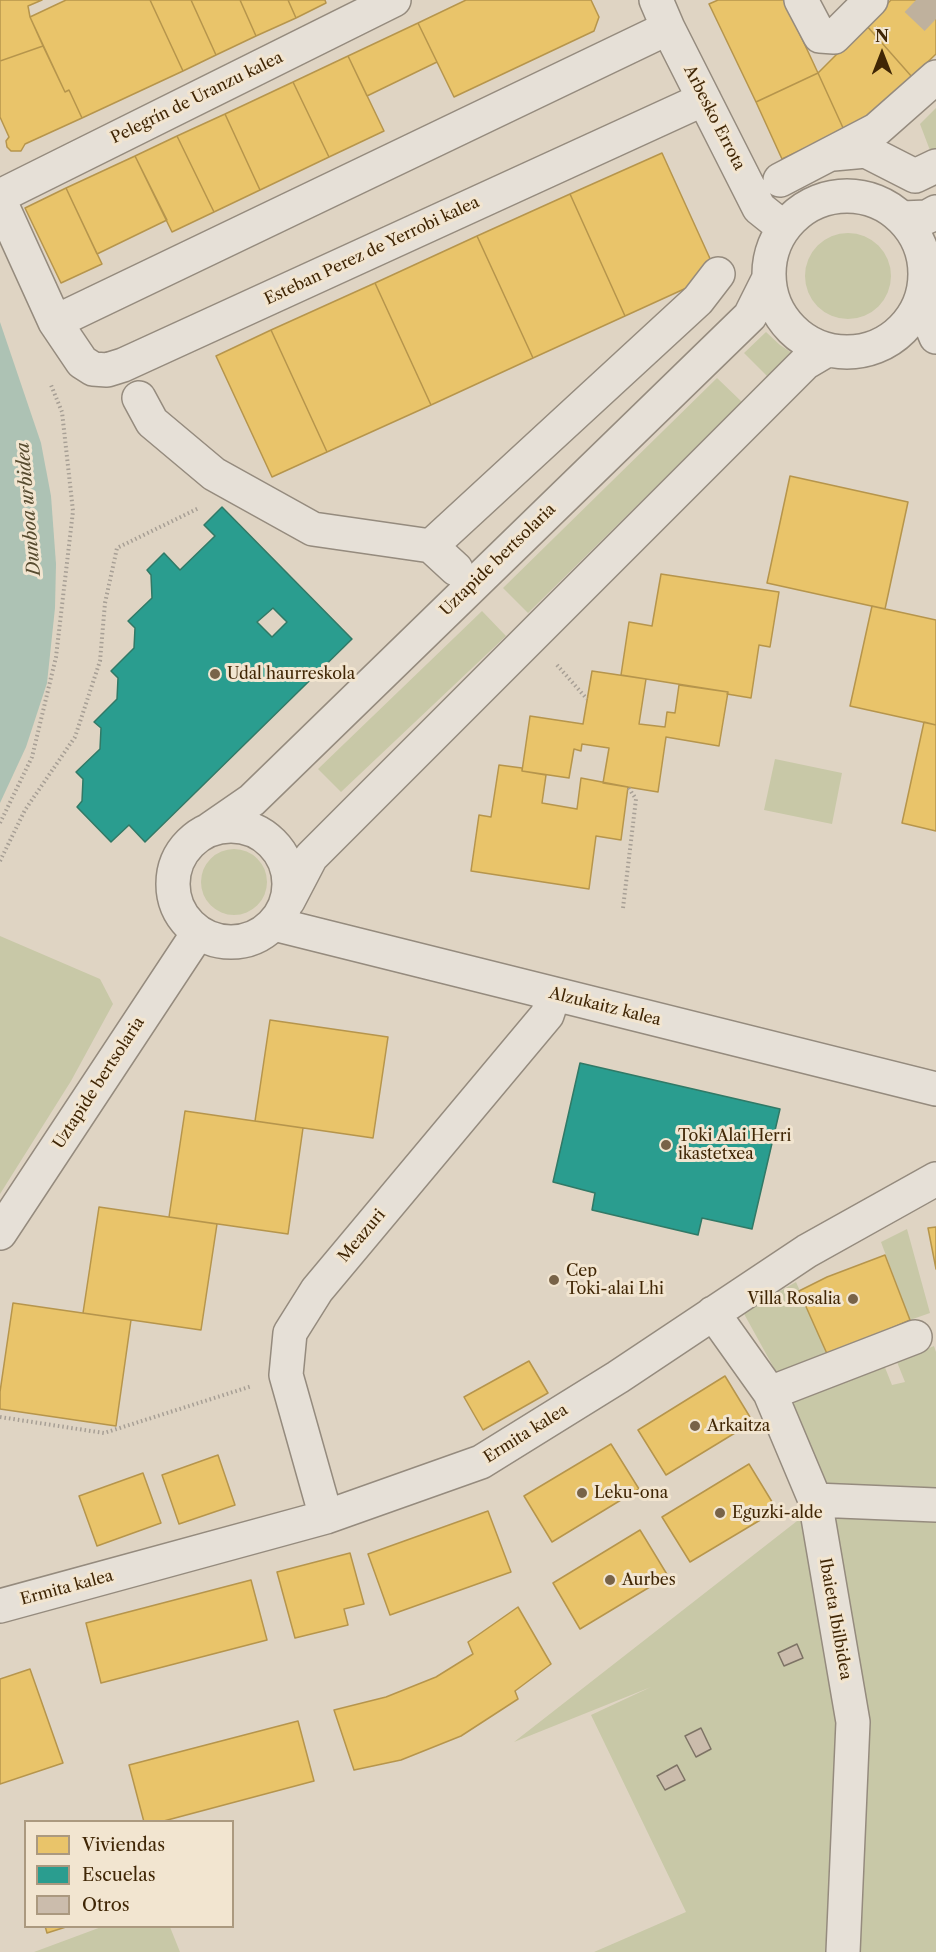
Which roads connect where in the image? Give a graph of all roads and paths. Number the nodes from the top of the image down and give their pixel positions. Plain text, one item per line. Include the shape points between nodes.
1 (394, 0) edge
2 (801, 0) edge
3 (871, 0) edge
4 (662, 14) edge
5 (936, 77) edge
6 (704, 99) junction
7 (828, 155) junction
8 (936, 166) edge
9 (780, 180) dead end
10 (0, 196) edge
11 (0, 201) edge
12 (936, 212) edge
13 (902, 218) junction
14 (784, 228) junction
15 (718, 274) dead end
16 (769, 278) junction
17 (921, 301) junction
18 (55, 322) junction
19 (936, 337) edge
20 (827, 350) junction
21 (48, 380) dead end
22 (139, 398) dead end
23 (432, 546) junction
24 (456, 569) dead end
25 (628, 787) dead end
26 (0, 823) edge
27 (210, 829) junction
28 (623, 909) dead end
29 (281, 912) junction
30 (198, 933) junction
31 (554, 994) junction
32 (936, 1089) edge
33 (936, 1179) edge
34 (0, 1233) edge
35 (713, 1313) junction
36 (915, 1336) dead end
37 (286, 1375) junction
38 (771, 1393) junction
39 (0, 1417) edge
40 (815, 1500) junction
41 (936, 1505) edge
42 (326, 1517) junction
43 (0, 1606) edge
44 (843, 1952) edge

1 - 10 street, Pelegrín de Uranzu kalea
2 - 3 street via 820,36 834,37
4 - 6 street, Arbesko Errota
4 - 18 street
5 - 7 street via 876,130
6 - 14 street, Arbesko Errota via 759,208
6 - 18 street, Esteban Perez de Yerrobi kalea via 123,365 93,369 82,362
7 - 8 street via 866,151 915,176
7 - 9 street
11 - 18 street, Esteban Perez de Yerrobi kalea
12 - 13 street via 927,217
13 - 14 street via 884,205 841,196 819,201
13 - 17 street via 924,257 926,280
14 - 16 street via 775,243
15 - 23 street via 698,300
16 - 20 street via 774,302 786,323 804,340
16 - 27 street, Uztapide bertsolaria via 750,316 252,800
17 - 19 street
17 - 20 street via 910,322 893,338 850,353
20 - 29 street via 805,363 311,857
21 - 26 path via 62,412 72,522 56,657 32,757
22 - 23 street via 152,422 214,474 313,529
23 - 24 street
25 - 28 path via 636,799
27 - 29 street via 228,825 247,827 278,848 287,864 290,882
27 - 30 street via 194,838 174,868 172,887 176,904
29 - 30 street via 257,937 238,942 217,941
29 - 31 street, Alzukaitz kalea
30 - 34 street, Uztapide bertsolaria
31 - 32 street, Alzukaitz kalea
31 - 37 street, Meazuri via 547,1015 317,1290 290,1333
33 - 35 street, Ermita kalea via 807,1251
35 - 38 street, Ibaieta Ibilbidea
35 - 42 street, Ermita kalea via 481,1462
36 - 38 street
37 - 39 path via 104,1433
37 - 42 street, Meazuri
38 - 40 street, Ibaieta Ibilbidea
40 - 41 street
40 - 44 street, Ibaieta Ibilbidea via 853,1722
42 - 43 street, Ermita kalea

